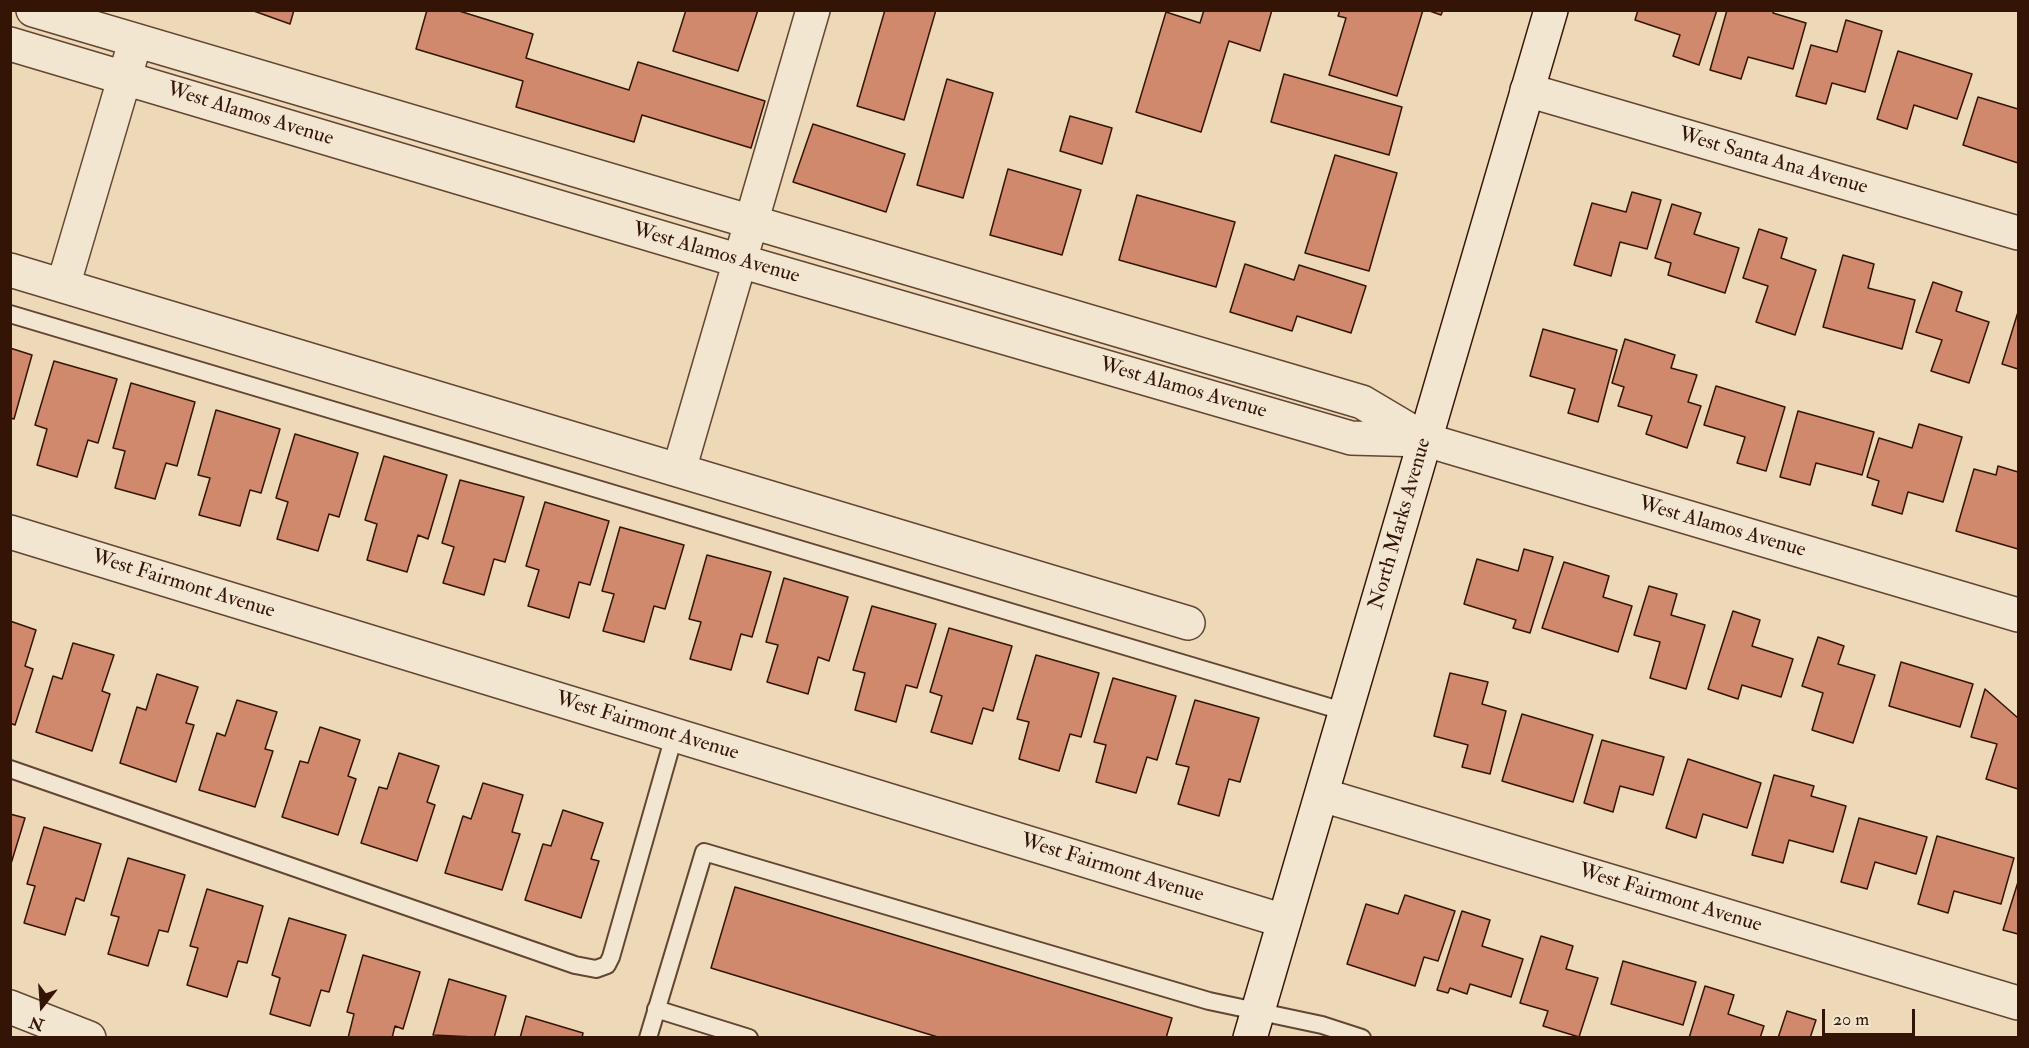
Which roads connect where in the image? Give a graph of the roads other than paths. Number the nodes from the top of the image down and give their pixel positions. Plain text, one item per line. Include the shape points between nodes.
1 (813, 10) edge
2 (1551, 10) edge
3 (36, 11) edge
4 (135, 43) junction
5 (17, 46) edge
6 (124, 78) junction
7 (1527, 90) junction
8 (750, 222) junction
9 (2019, 234) edge
10 (740, 261) junction
11 (10, 270) edge
12 (63, 286) junction
13 (10, 314) edge
14 (1426, 440) junction
15 (679, 470) junction
16 (10, 532) edge
17 (2019, 615) edge
18 (1188, 623) dead end
19 (1346, 712) junction
20 (674, 736) junction
21 (10, 769) edge
22 (1322, 795) junction
23 (1284, 921) junction
24 (2019, 1003) edge
25 (10, 1007) edge
26 (656, 1009) junction
27 (1254, 1025) edge
28 (89, 1038) edge
29 (648, 1038) edge
30 (749, 1038) edge
31 (1362, 1038) edge

1 - 8 street
2 - 7 street, North Marks Avenue
3 - 4 street, West Alamos Avenue
3 - 5 street
4 - 6 street
4 - 8 street, West Alamos Avenue
5 - 6 street, West Alamos Avenue
6 - 10 street, West Alamos Avenue
6 - 12 street
7 - 9 street, West Santa Ana Avenue
7 - 14 street, North Marks Avenue
8 - 10 street
8 - 14 street, West Alamos Avenue via 1362,402
10 - 14 street, West Alamos Avenue via 1351,438
10 - 15 street
11 - 12 street
12 - 15 street
13 - 19 lane
14 - 17 street, West Alamos Avenue
14 - 19 street, North Marks Avenue
15 - 18 street
16 - 20 street, West Fairmont Avenue
19 - 22 street, North Marks Avenue
20 - 21 lane via 610,957 607,965 596,969
20 - 23 street, West Fairmont Avenue
22 - 23 street, North Marks Avenue
22 - 24 street, West Fairmont Avenue
23 - 27 street, North Marks Avenue
25 - 28 street
26 - 27 lane via 704,852 1198,997
26 - 29 lane
26 - 30 lane
27 - 31 lane via 1322,1025

